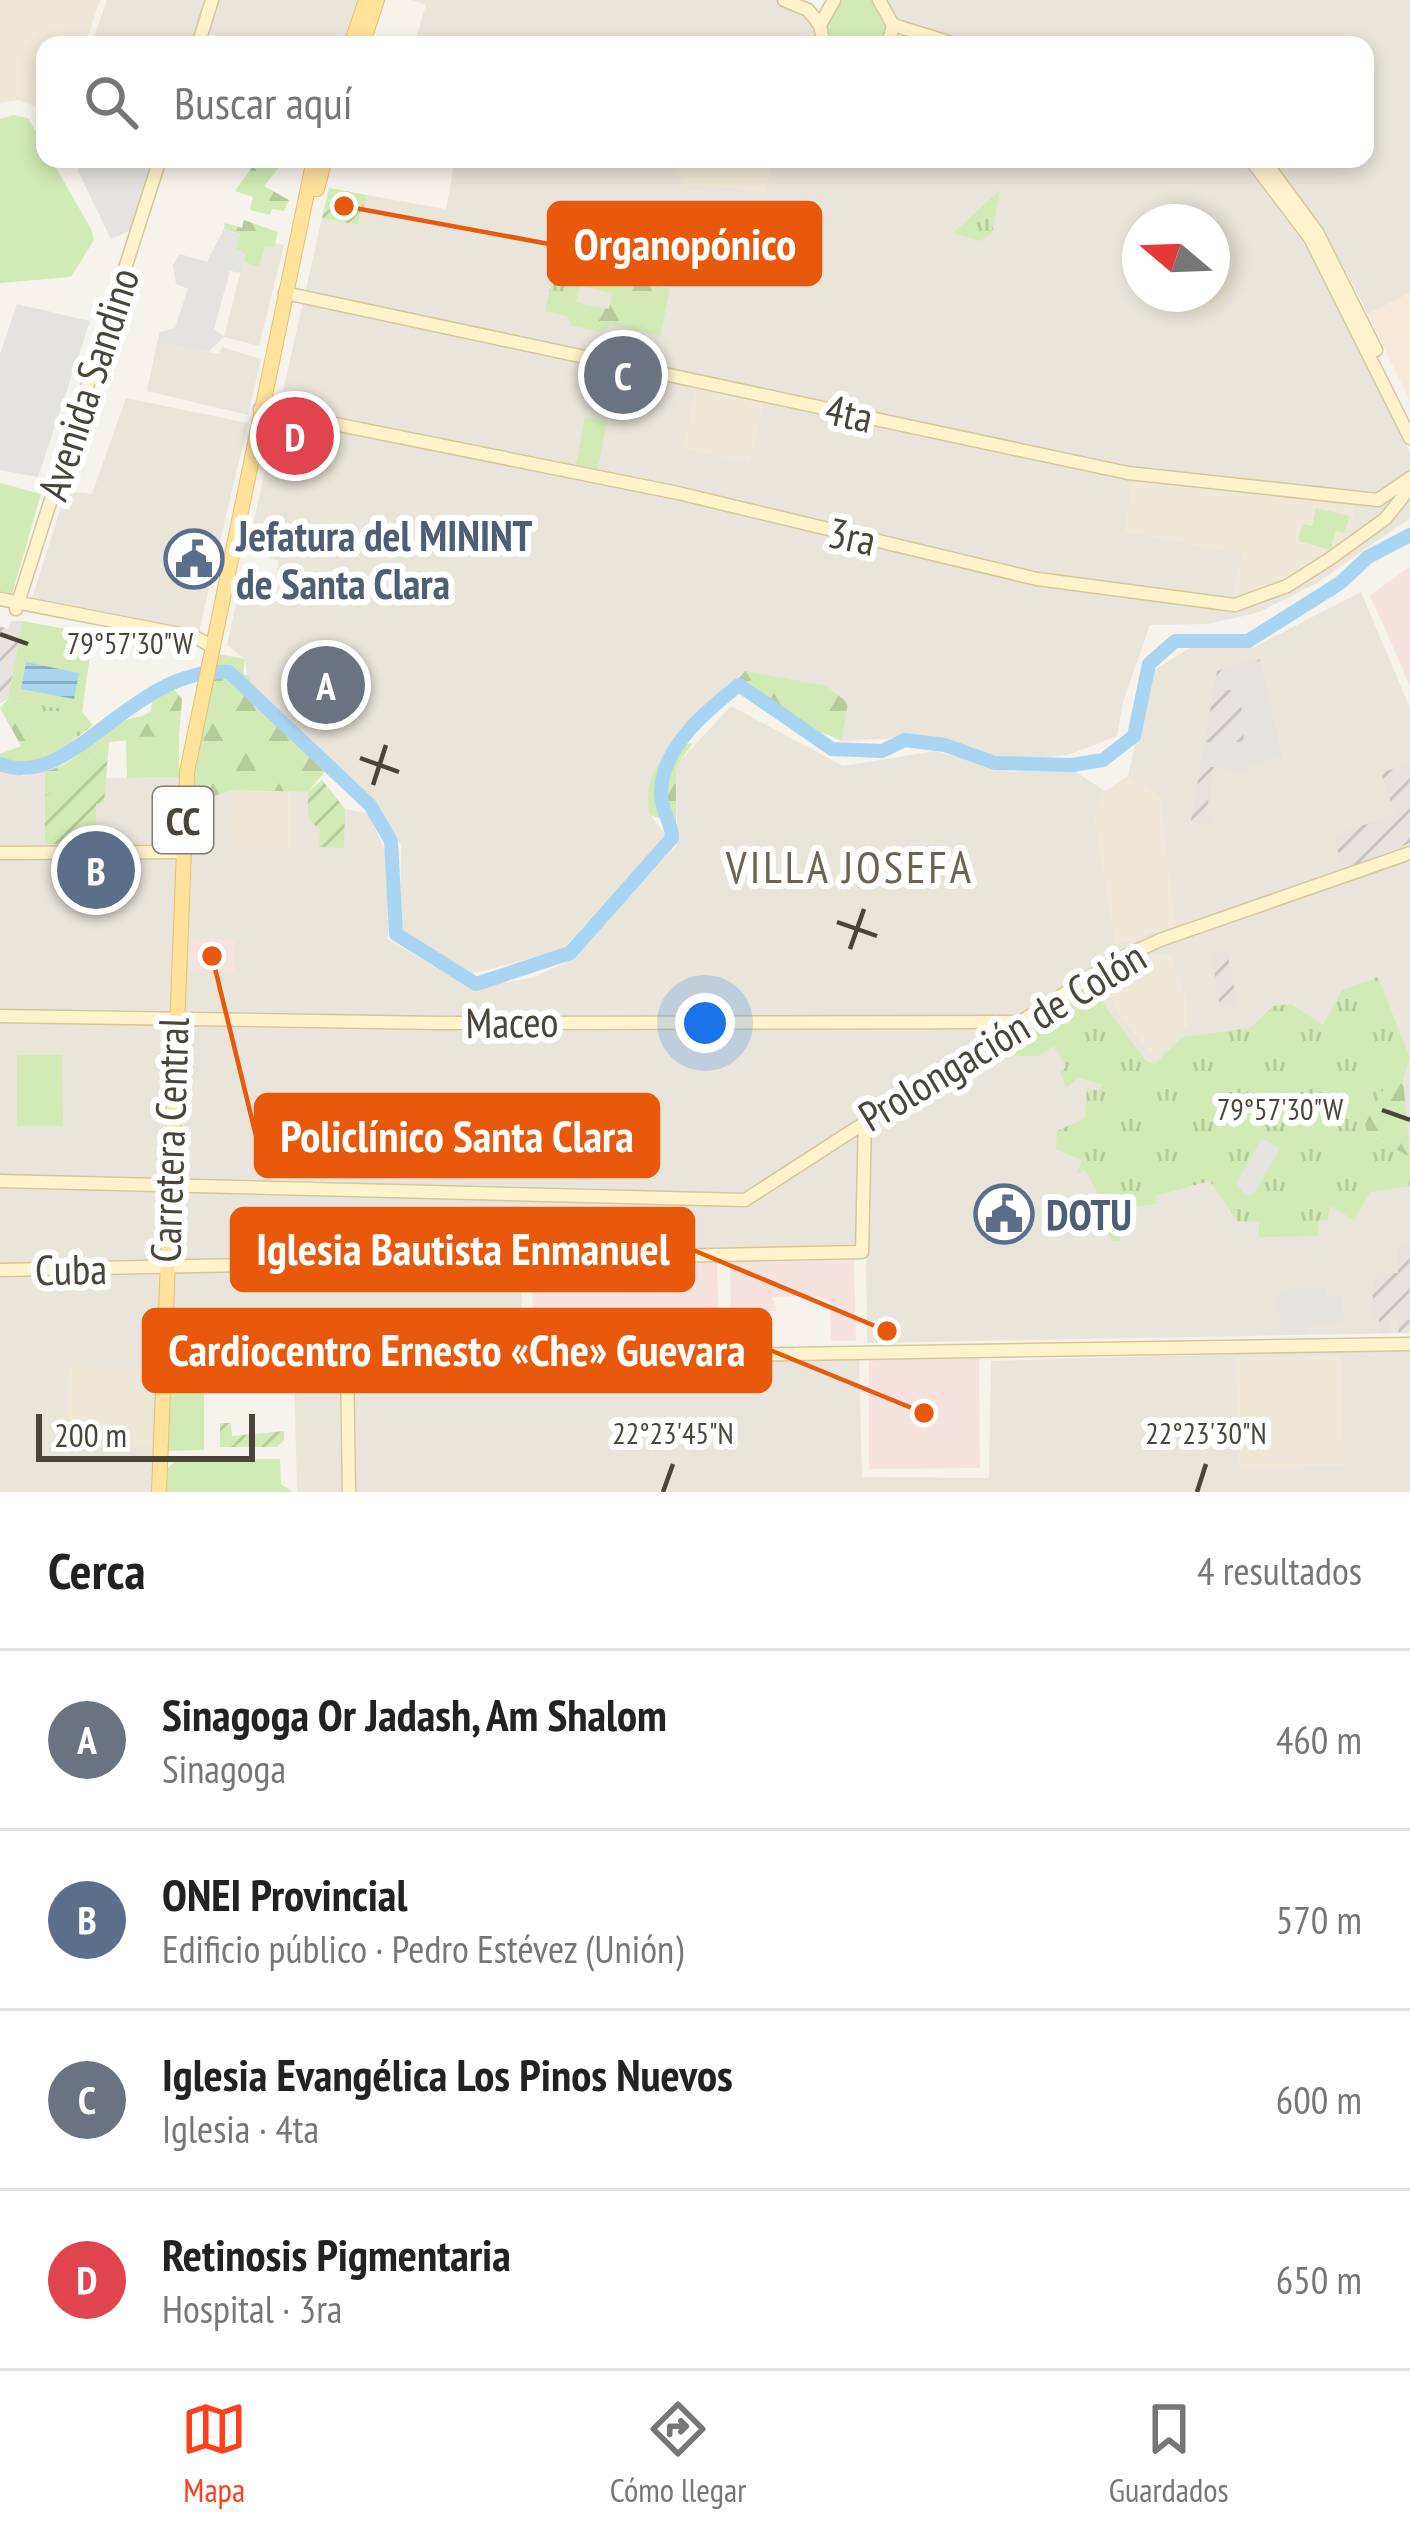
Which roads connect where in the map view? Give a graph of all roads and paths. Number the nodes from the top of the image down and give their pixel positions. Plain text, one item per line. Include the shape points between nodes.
1 (212, 0) edge
2 (784, 0) edge
3 (802, 0) edge
4 (879, 0) edge
5 (831, 2) edge
6 (370, 3) edge
7 (820, 25) junction
8 (893, 25) junction
9 (201, 36) edge
10 (355, 36) edge
11 (364, 36) edge
12 (822, 36) edge
13 (891, 36) edge
14 (929, 36) edge
15 (157, 168) edge
16 (310, 168) edge
17 (323, 168) edge
18 (1257, 168) edge
19 (1270, 168) edge
20 (290, 294) junction
21 (264, 410) junction
22 (1410, 421) edge
23 (1410, 437) edge
24 (1410, 478) edge
25 (1410, 488) edge
26 (228, 581) junction
27 (0, 602) edge
28 (17, 605) junction
29 (195, 640) junction
30 (211, 654) junction
31 (181, 851) junction
32 (0, 853) edge
33 (1410, 853) edge
34 (0, 1016) edge
35 (174, 1017) junction
36 (1024, 1022) junction
37 (865, 1118) junction
38 (0, 1181) edge
39 (167, 1184) junction
40 (164, 1267) junction
41 (0, 1270) edge
42 (1410, 1341) edge
43 (161, 1359) junction
44 (347, 1362) junction
45 (159, 1492) edge
46 (350, 1492) edge

1 - 9 main road
2 - 7 main road
3 - 5 main road
4 - 8 main road
5 - 7 main road
6 - 10 main road
6 - 11 main road
7 - 12 main road
8 - 13 main road
8 - 14 main road
15 - 28 main road, Avenida Sandino
16 - 20 main road, Carretera Central / CC
17 - 20 main road, Carretera Central / CC
18 - 23 main road via 1310,238
19 - 22 main road via 1317,232
20 - 21 main road, Carretera Central / CC
20 - 24 main road, 4ta via 1128,472 1378,500
21 - 25 main road, 3ra via 678,493 1037,579 1235,605 1328,560 1385,519
21 - 26 main road, Carretera Central / CC
26 - 29 main road via 213,624
26 - 30 main road, Carretera Central / CC
27 - 28 main road
28 - 29 main road
29 - 30 main road
30 - 31 main road, Carretera Central / CC
31 - 32 main road
31 - 35 main road, Carretera Central / CC
33 - 36 main road, Prolongación de Colón via 1160,940
34 - 35 main road, Maceo
35 - 36 main road, Maceo
35 - 39 main road, Carretera Central / CC
36 - 37 main road, Prolongación de Colón
37 - 39 main road, Prolongación de Colón via 745,1200
37 - 40 main road, Cuba via 862,1252
38 - 39 main road
39 - 40 main road, Carretera Central / CC
40 - 41 main road, Cuba
40 - 43 main road, Carretera Central / CC
42 - 43 main road
42 - 44 main road
43 - 44 main road
43 - 45 main road, Carretera Central / CC
44 - 46 main road

